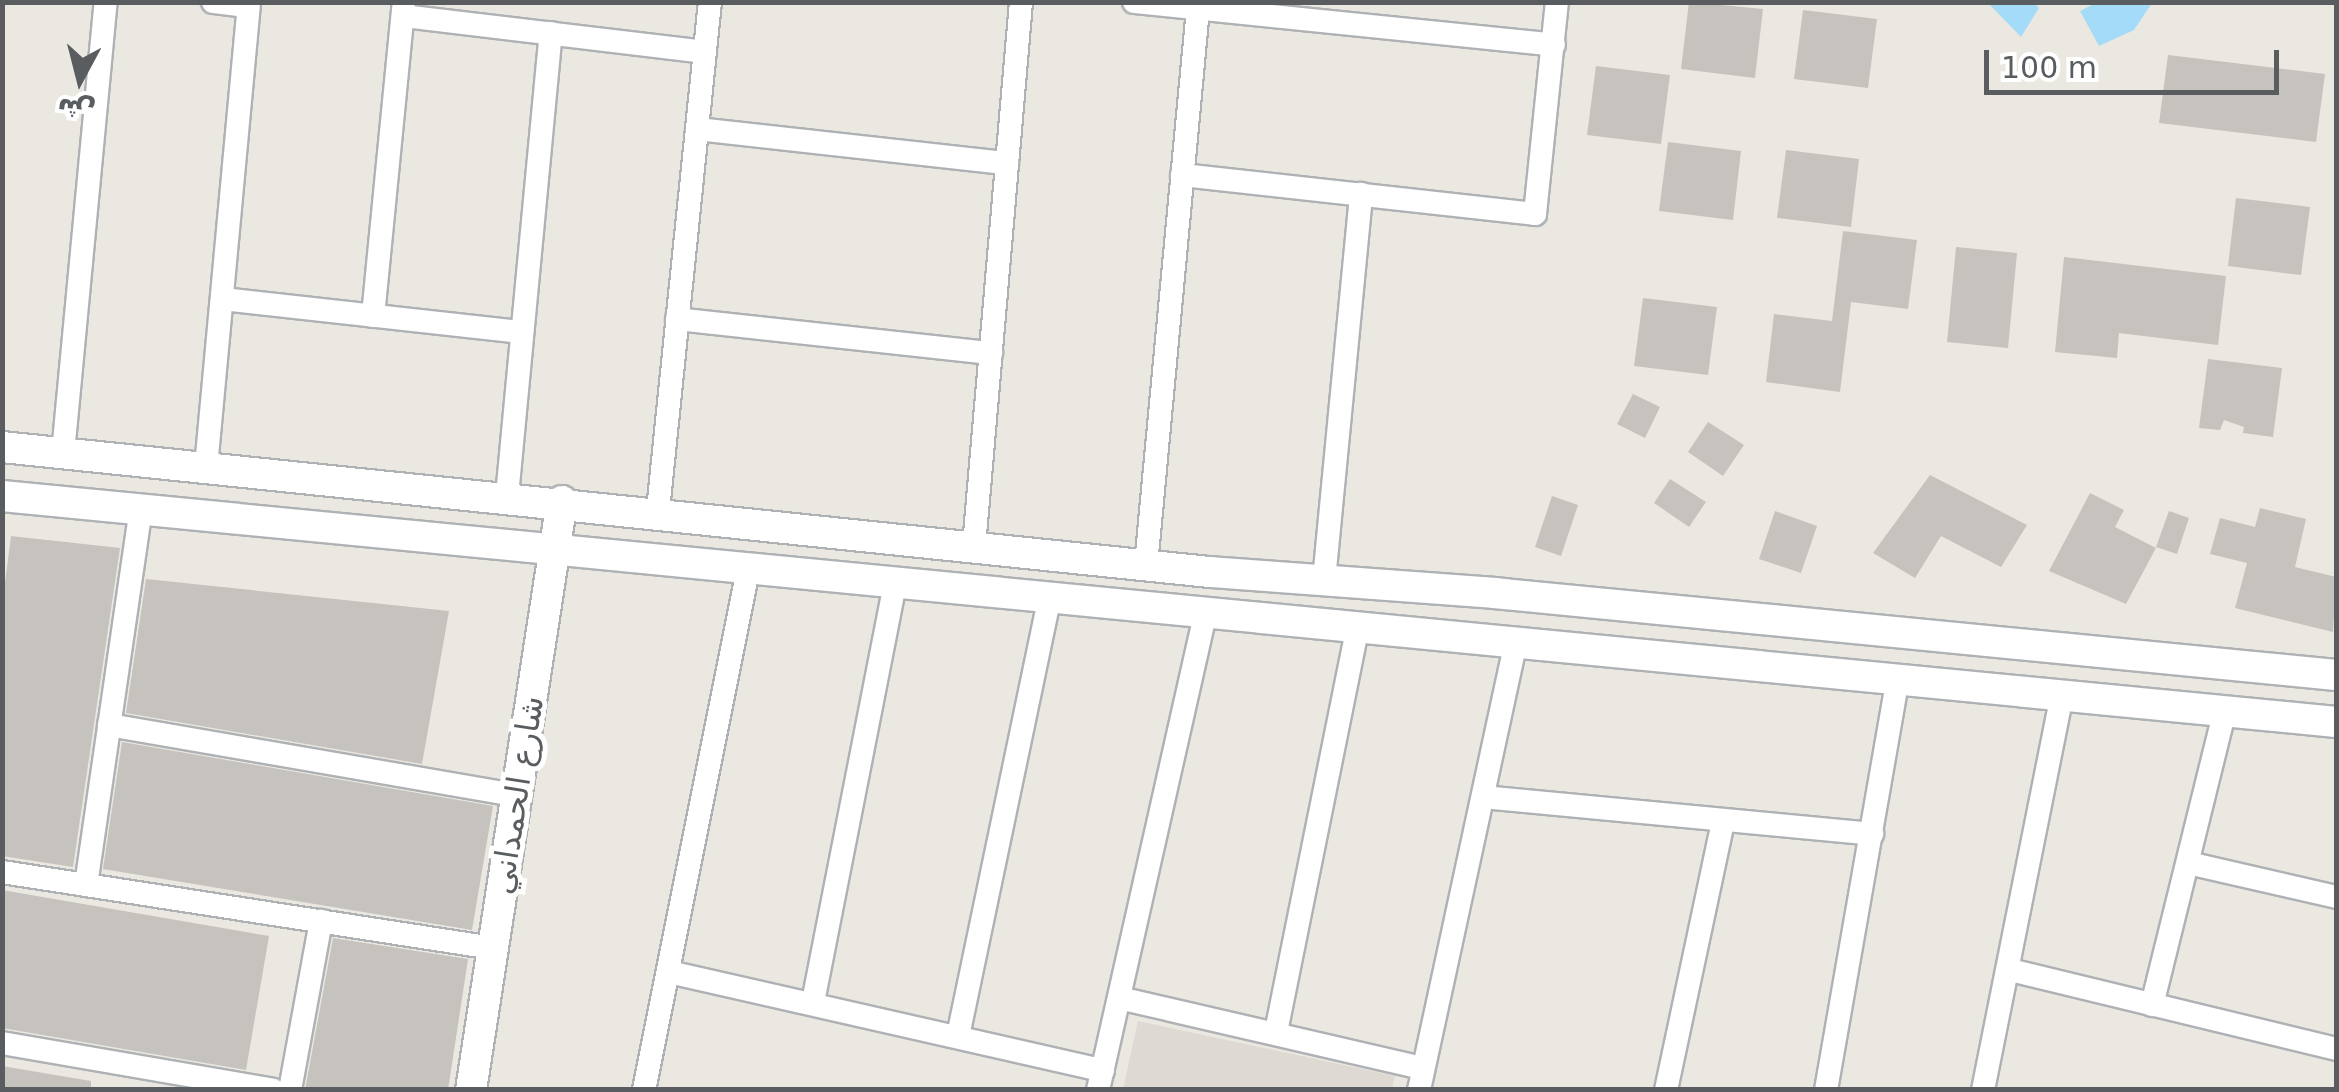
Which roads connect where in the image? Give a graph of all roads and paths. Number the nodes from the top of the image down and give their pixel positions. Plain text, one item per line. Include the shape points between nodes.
1 (106, 2) edge
2 (213, 2) edge
3 (710, 2) edge
4 (1021, 2) edge
5 (1134, 2) edge
6 (1557, 2) edge
7 (249, 4) edge
8 (404, 9) edge
9 (1198, 9) junction
10 (551, 34) junction
11 (1554, 45) junction
12 (705, 52) junction
13 (697, 130) junction
14 (1007, 162) junction
15 (1182, 175) junction
16 (1361, 194) junction
17 (222, 299) junction
18 (373, 316) junction
19 (677, 319) junction
20 (522, 332) junction
21 (991, 353) junction
22 (2, 447) edge
23 (63, 453) junction
24 (206, 466) junction
25 (2, 496) edge
26 (507, 496) junction
27 (562, 501) junction
28 (141, 509) junction
29 (658, 510) junction
30 (974, 546) junction
31 (558, 551) junction
32 (1146, 565) junction
33 (748, 570) junction
34 (1324, 580) junction
35 (895, 585) junction
36 (1494, 593) junction
37 (1049, 600) junction
38 (1205, 615) junction
39 (1357, 630) junction
40 (1516, 643) junction
41 (2336, 675) edge
42 (1898, 678) junction
43 (2062, 695) junction
44 (2225, 711) junction
45 (2336, 722) edge
46 (109, 725) junction
47 (516, 795) junction
48 (1484, 797) junction
49 (1723, 822) junction
50 (1872, 834) junction
51 (2188, 864) junction
52 (2, 872) edge
53 (86, 885) junction
54 (2336, 897) edge
55 (320, 921) junction
56 (493, 948) junction
57 (2010, 970) junction
58 (669, 972) junction
59 (1119, 998) junction
60 (812, 1002) junction
61 (2152, 1005) junction
62 (1276, 1032) junction
63 (958, 1036) junction
64 (2, 1043) edge
65 (2336, 1049) edge
66 (1421, 1079) edge
67 (1100, 1080) edge
68 (274, 1090) edge
69 (290, 1090) edge
70 (471, 1090) edge
71 (644, 1090) edge
72 (1666, 1090) edge
73 (1826, 1090) edge
74 (1984, 1090) edge

1 - 23 street
2 - 7 street
3 - 12 street
4 - 14 street
5 - 9 street
6 - 11 street
7 - 17 street
8 - 10 street
8 - 18 street
9 - 11 street
9 - 15 street
10 - 12 street
10 - 20 street
11 - 16 street via 1535,214
12 - 13 street
13 - 14 street
13 - 19 street
14 - 21 street
15 - 16 street
15 - 32 street
16 - 34 street
17 - 18 street
17 - 24 street
18 - 20 street
19 - 21 street
19 - 29 street
20 - 26 street
21 - 30 street
22 - 23 street
23 - 24 street
24 - 26 street
25 - 28 street
26 - 27 street
27 - 29 street
27 - 31 street, شارع الحمداني
28 - 31 street
28 - 46 street
29 - 30 street
30 - 32 street
31 - 33 street
31 - 47 street, شارع الحمداني
32 - 34 street
33 - 35 street
33 - 58 street
34 - 36 street
35 - 37 street
35 - 60 street
36 - 40 street via 1512,615
36 - 41 street
37 - 38 street
37 - 63 street
38 - 39 street
38 - 59 street
39 - 40 street
39 - 62 street
40 - 42 street
40 - 48 street
42 - 43 street
42 - 50 street
43 - 44 street
43 - 57 street
44 - 45 street
44 - 51 street
46 - 47 street
46 - 53 street
47 - 56 street, شارع الحمداني
48 - 49 street
48 - 66 street
49 - 50 street
49 - 72 street
50 - 73 street
51 - 54 street
51 - 61 street
52 - 53 street
53 - 55 street
55 - 56 street
55 - 69 street
56 - 70 street, شارع الحمداني
57 - 61 street
57 - 74 street
58 - 60 street
58 - 71 street
59 - 62 street
59 - 67 street
60 - 63 street
61 - 65 street
62 - 66 street
63 - 67 street
64 - 68 street

